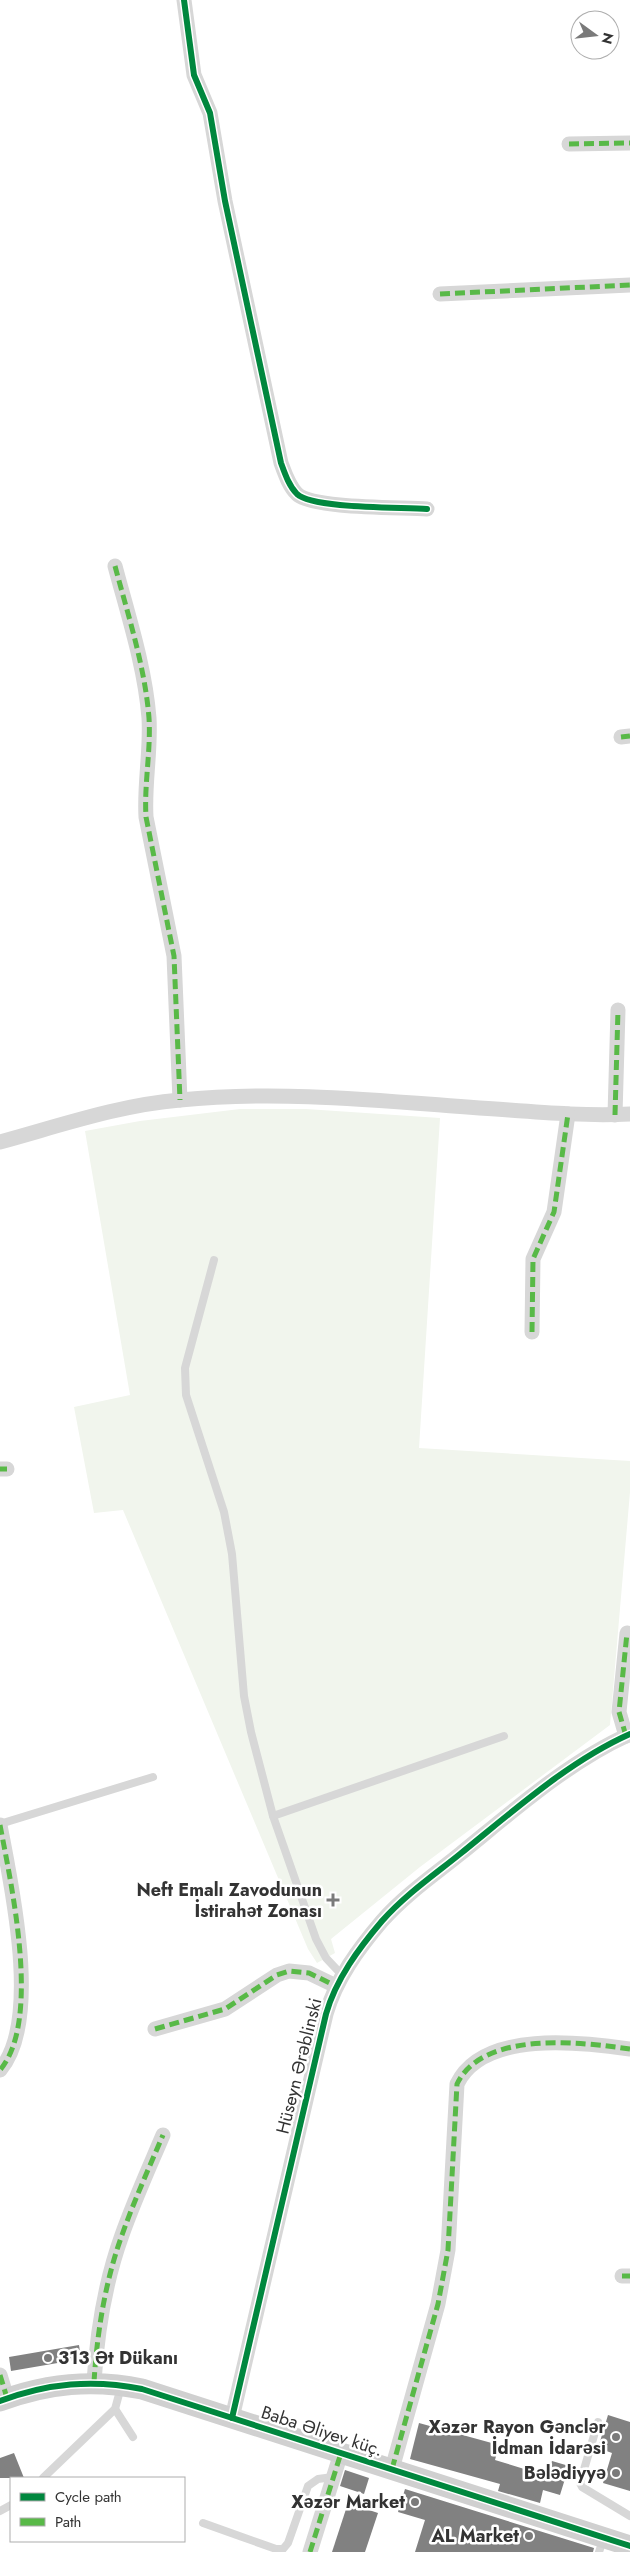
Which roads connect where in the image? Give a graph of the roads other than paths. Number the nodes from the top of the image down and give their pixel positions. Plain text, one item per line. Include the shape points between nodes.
1 (184, 0) edge
2 (630, 143) edge
3 (569, 144) dead end
4 (630, 285) edge
5 (440, 294) dead end
6 (427, 508) dead end
7 (115, 566) dead end
8 (618, 1010) dead end
9 (180, 1100) junction
10 (568, 1114) junction
11 (622, 1115) edge
12 (0, 1142) edge
13 (214, 1260) dead end
14 (532, 1332) dead end
15 (627, 1633) dead end
16 (628, 1735) edge
17 (504, 1736) dead end
18 (153, 1777) dead end
19 (273, 1816) junction
20 (0, 1824) edge
21 (339, 1980) junction
22 (155, 2029) dead end
23 (630, 2049) edge
24 (0, 2070) edge
25 (163, 2135) dead end
26 (0, 2375) edge
27 (94, 2382) junction
28 (122, 2385) junction
29 (4, 2400) edge
30 (115, 2409) junction
31 (232, 2418) junction
32 (598, 2422) dead end
33 (133, 2437) dead end
34 (341, 2453) junction
35 (392, 2469) junction
36 (44, 2477) edge
37 (333, 2477) junction
38 (630, 2516) edge
39 (203, 2523) dead end
40 (602, 2545) edge
41 (630, 2546) edge
42 (310, 2552) edge

1 - 6 street via 194,75 210,113 249,312 281,463 288,482 298,495 327,504
2 - 3 street
4 - 5 street
7 - 9 street via 135,640 149,717 146,817 174,956
8 - 11 street
9 - 10 street via 302,1097
9 - 12 street via 108,1113
10 - 11 street
10 - 14 street via 554,1212 533,1259
13 - 19 lane via 185,1368 186,1395 224,1512 232,1554 244,1696
15 - 16 street via 619,1712
16 - 21 street, Hüseyn Ərəblinski via 528,1799 410,1894 378,1925
17 - 19 lane
18 - 20 lane
19 - 21 lane via 316,1939
20 - 24 street via 18,1931 22,1997 12,2050
21 - 22 street via 288,1971 225,2009
21 - 31 street, Hüseyn Ərəblinski via 326,2014
23 - 35 street via 575,2044 522,2046 482,2057 461,2075 456,2084 448,2250 438,2304
25 - 27 street via 114,2260 98,2333
26 - 29 street
27 - 28 street, Baba Əliyev küç.
27 - 29 street, Baba Əliyev küç. via 54,2385
28 - 30 lane
28 - 31 street, Baba Əliyev küç.
30 - 33 lane
30 - 36 lane
31 - 34 street, Baba Əliyev küç.
32 - 38 lane via 580,2483
34 - 35 street, Baba Əliyev küç.
34 - 37 street
35 - 40 street, Baba Əliyev küç.
37 - 39 lane via 318,2479 308,2486 283,2549 276,2550
37 - 42 street
40 - 41 street, Baba Əliyev küç.

